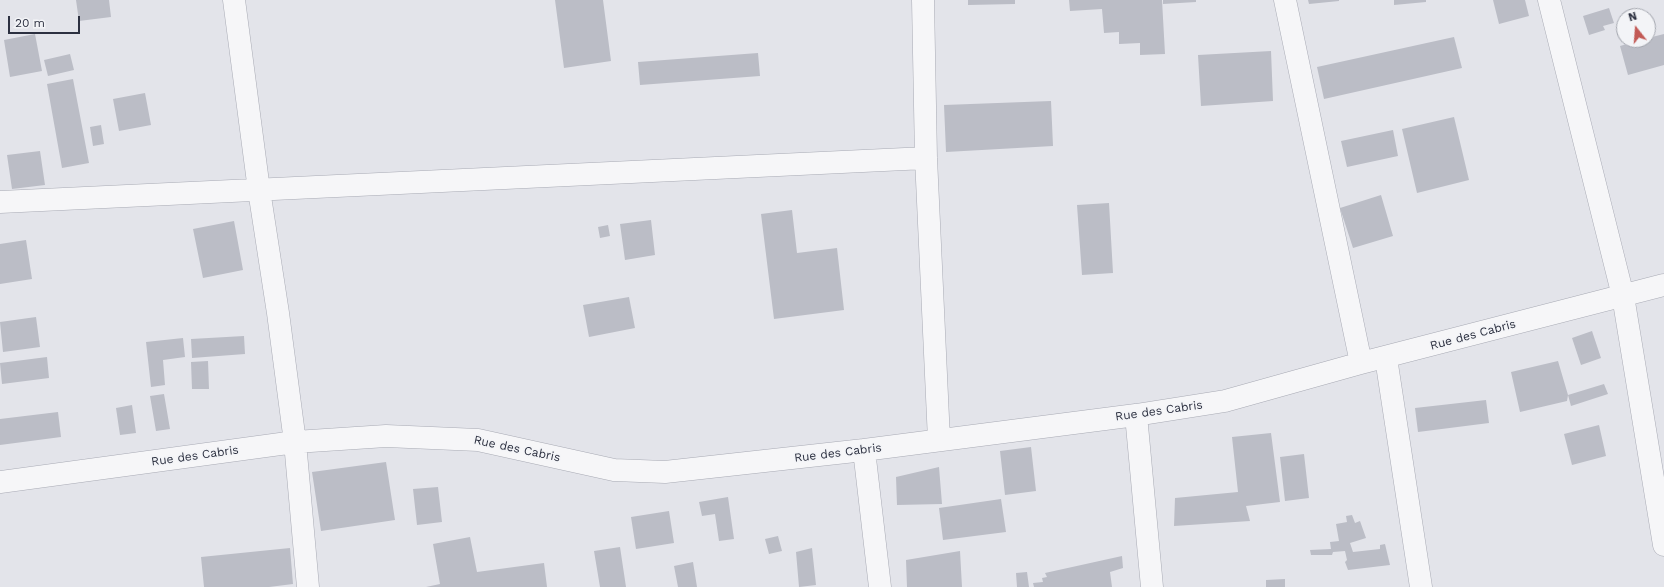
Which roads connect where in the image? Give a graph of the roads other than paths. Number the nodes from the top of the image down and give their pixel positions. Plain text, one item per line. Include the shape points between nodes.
1 (234, 0) edge
2 (923, 0) edge
3 (1285, 0) edge
4 (1549, 0) edge
5 (926, 158) junction
6 (259, 190) junction
7 (0, 202) edge
8 (1664, 285) edge
9 (1623, 296) junction
10 (1386, 358) junction
11 (1361, 363) junction
12 (1136, 415) junction
13 (939, 440) junction
14 (294, 442) junction
15 (864, 450) junction
16 (0, 482) edge
17 (1664, 545) edge
18 (876, 586) edge
19 (308, 587) edge
20 (1152, 587) edge
21 (1421, 587) edge

1 - 6 street
2 - 5 street
3 - 11 street
4 - 9 street
5 - 6 street
5 - 13 street
6 - 7 street
6 - 14 street
8 - 9 street, Rue des Cabris
9 - 10 street, Rue des Cabris
9 - 17 street
10 - 11 street, Rue des Cabris
10 - 21 street
11 - 12 street, Rue des Cabris via 1225,401
12 - 13 street, Rue des Cabris
12 - 20 street
13 - 15 street, Rue des Cabris
14 - 15 street, Rue des Cabris via 386,436 478,440 614,470 665,472
14 - 16 street, Rue des Cabris
14 - 19 street
15 - 18 street

